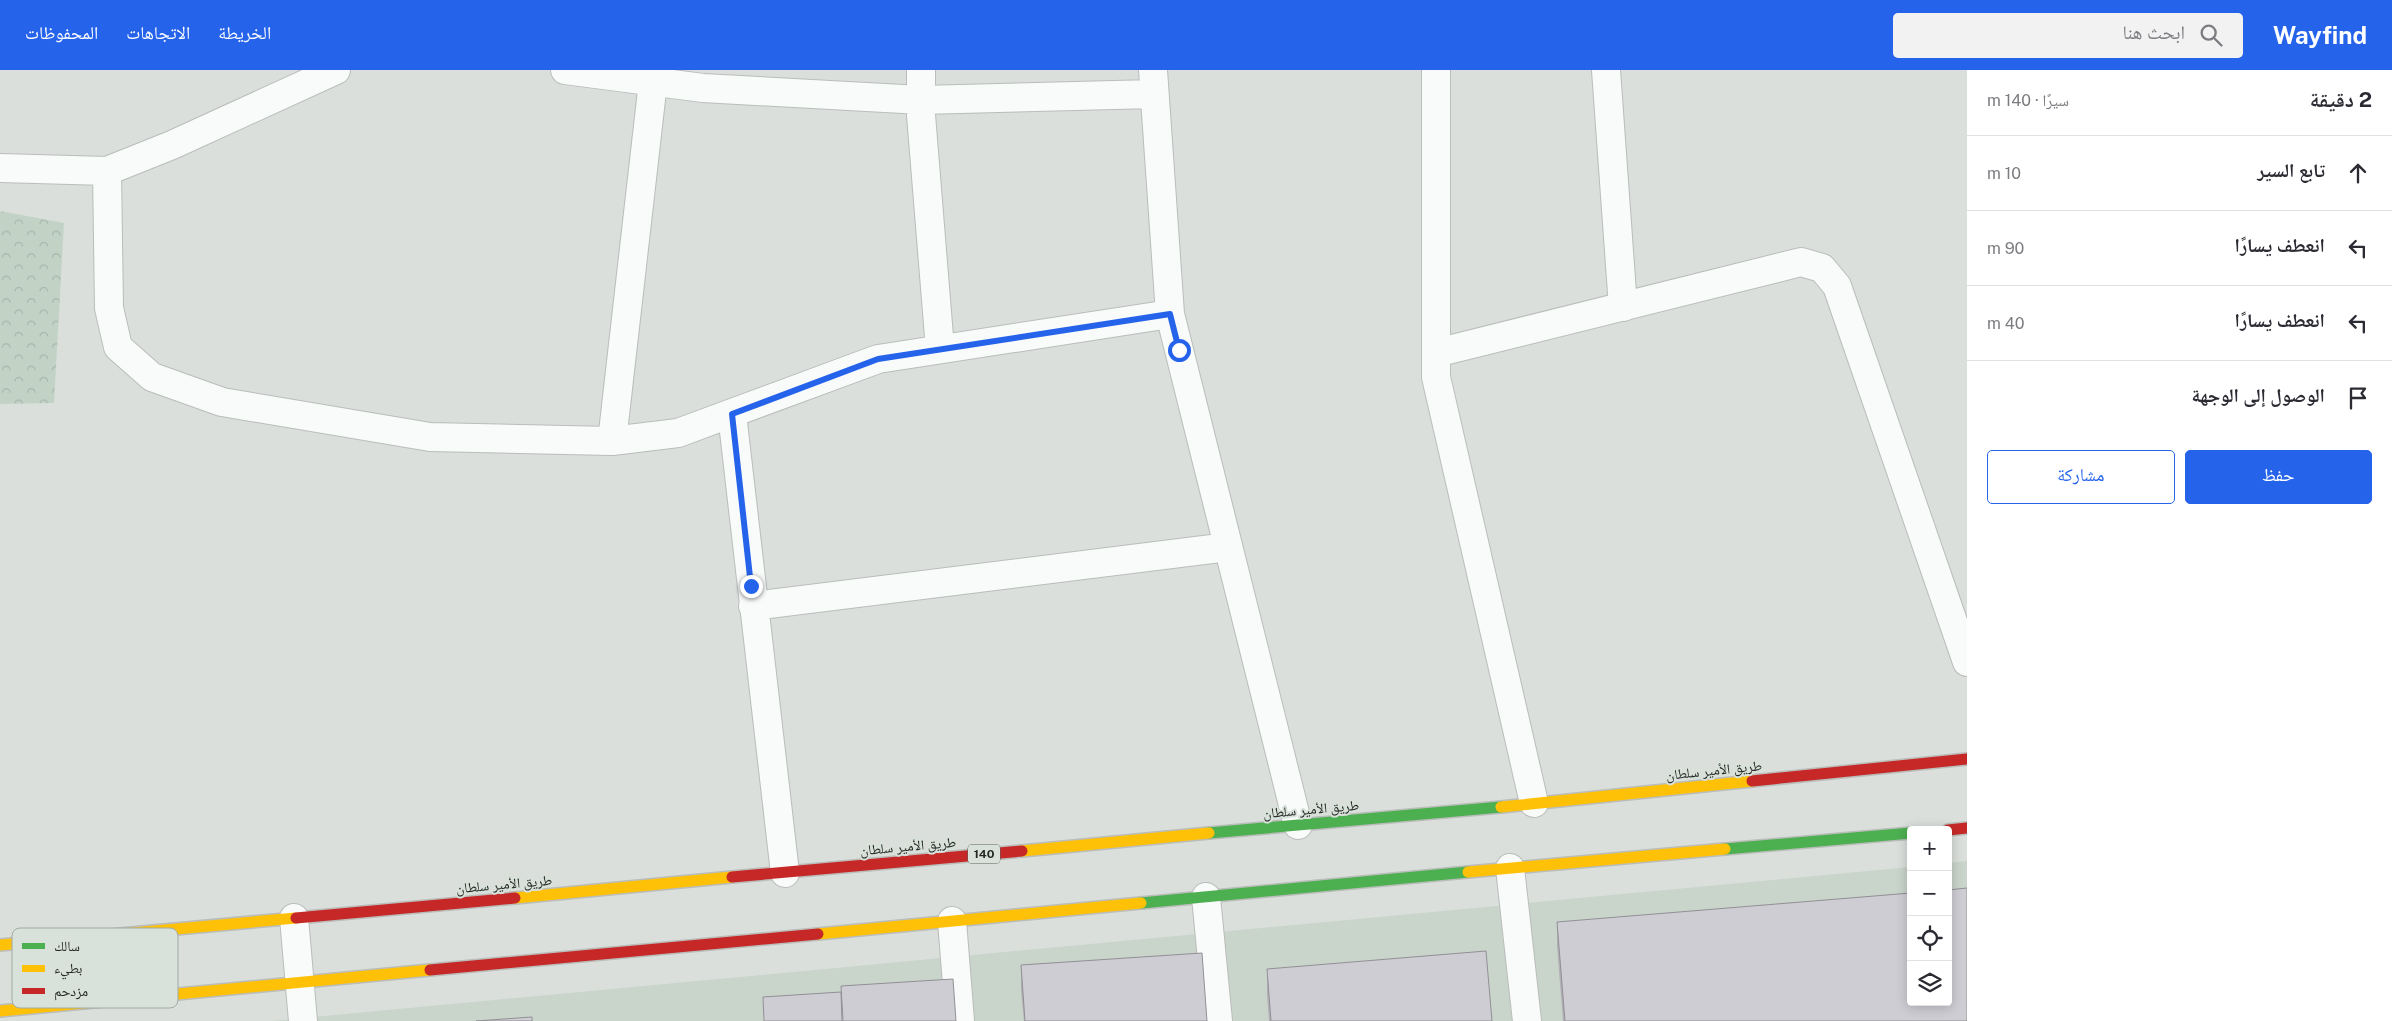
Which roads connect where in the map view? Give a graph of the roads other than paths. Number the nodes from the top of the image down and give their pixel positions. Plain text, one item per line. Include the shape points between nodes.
1 (336, 70) edge
2 (565, 70) edge
3 (921, 70) edge
4 (1436, 70) edge
5 (1606, 70) edge
6 (654, 82) junction
7 (1153, 82) edge
8 (921, 100) junction
9 (0, 168) edge
10 (107, 171) junction
11 (1623, 307) junction
12 (1170, 314) junction
13 (940, 349) junction
14 (1436, 353) junction
15 (732, 414) junction
16 (612, 442) junction
17 (1228, 547) junction
18 (753, 606) junction
19 (1967, 662) edge
20 (1967, 760) edge
21 (1534, 803) junction
22 (1298, 825) junction
23 (1967, 828) edge
24 (1952, 830) edge
25 (1907, 833) edge
26 (1510, 868) junction
27 (785, 873) junction
28 (1206, 897) junction
29 (294, 918) junction
30 (952, 921) junction
31 (178, 929) edge
32 (300, 983) junction
33 (178, 995) edge
34 (41, 1008) edge
35 (0, 1012) edge
36 (303, 1021) edge
37 (960, 1021) edge
38 (1218, 1021) edge
39 (1526, 1021) edge

1 - 10 street
2 - 6 street
3 - 8 street
4 - 14 street
5 - 11 street
6 - 8 street via 703,88
6 - 16 street
7 - 8 street
7 - 12 street
8 - 13 street
9 - 10 street
10 - 16 street via 109,308 118,347 152,377 222,402 430,437
11 - 14 street
11 - 19 street via 1801,262 1822,268 1837,286
12 - 13 street
12 - 17 street
13 - 15 street via 878,359
14 - 21 street via 1436,377
15 - 16 street via 678,433
15 - 18 street
17 - 18 street
17 - 22 street
18 - 27 street
20 - 21 highway, طريق الأمير سلطان / 140
21 - 22 highway, طريق الأمير سلطان / 140
22 - 27 highway, طريق الأمير سلطان / 140
23 - 24 highway
25 - 26 highway
26 - 28 highway
26 - 39 street
27 - 29 highway, طريق الأمير سلطان / 140
28 - 30 highway
28 - 38 street
29 - 31 highway, طريق الأمير سلطان / 140
29 - 32 street
30 - 32 highway
30 - 37 street
32 - 33 highway
32 - 36 street
34 - 35 highway

